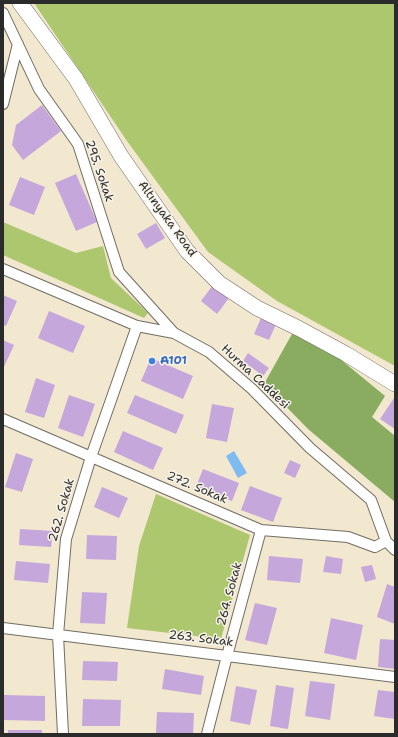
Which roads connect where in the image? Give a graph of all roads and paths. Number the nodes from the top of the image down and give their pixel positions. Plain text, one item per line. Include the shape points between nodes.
1 (20, 3) edge
2 (3, 13) edge
3 (18, 44) junction
4 (3, 104) edge
5 (3, 269) edge
6 (137, 326) junction
7 (174, 333) junction
8 (395, 384) edge
9 (3, 419) edge
10 (92, 457) junction
11 (261, 530) junction
12 (386, 540) junction
13 (395, 550) edge
14 (3, 628) edge
15 (58, 635) junction
16 (227, 656) junction
17 (395, 677) edge
18 (63, 734) edge
19 (207, 734) edge

1 - 8 main road, Altınyaka Road via 76,79 121,156 188,251 220,283 257,308 346,354
2 - 3 street, 295. Sokak
3 - 4 street
3 - 7 street, 295. Sokak via 39,89 78,144 119,272
5 - 6 street, Hurma Caddesi
6 - 7 street, Hurma Caddesi
6 - 10 street, 262. Sokak
7 - 12 street, Hurma Caddesi via 209,352 252,388 310,448 371,500
9 - 10 street, 272. Sokak
10 - 11 street, 272. Sokak
10 - 15 street, 262. Sokak via 66,539
11 - 12 street, 272. Sokak via 348,537 375,547
11 - 16 street, 264. Sokak
12 - 13 street, Hurma Caddesi
14 - 15 street, 263. Sokak
15 - 16 street, 263. Sokak
15 - 18 street, 262. Sokak
16 - 17 street, 263. Sokak
16 - 19 street, 264. Sokak

